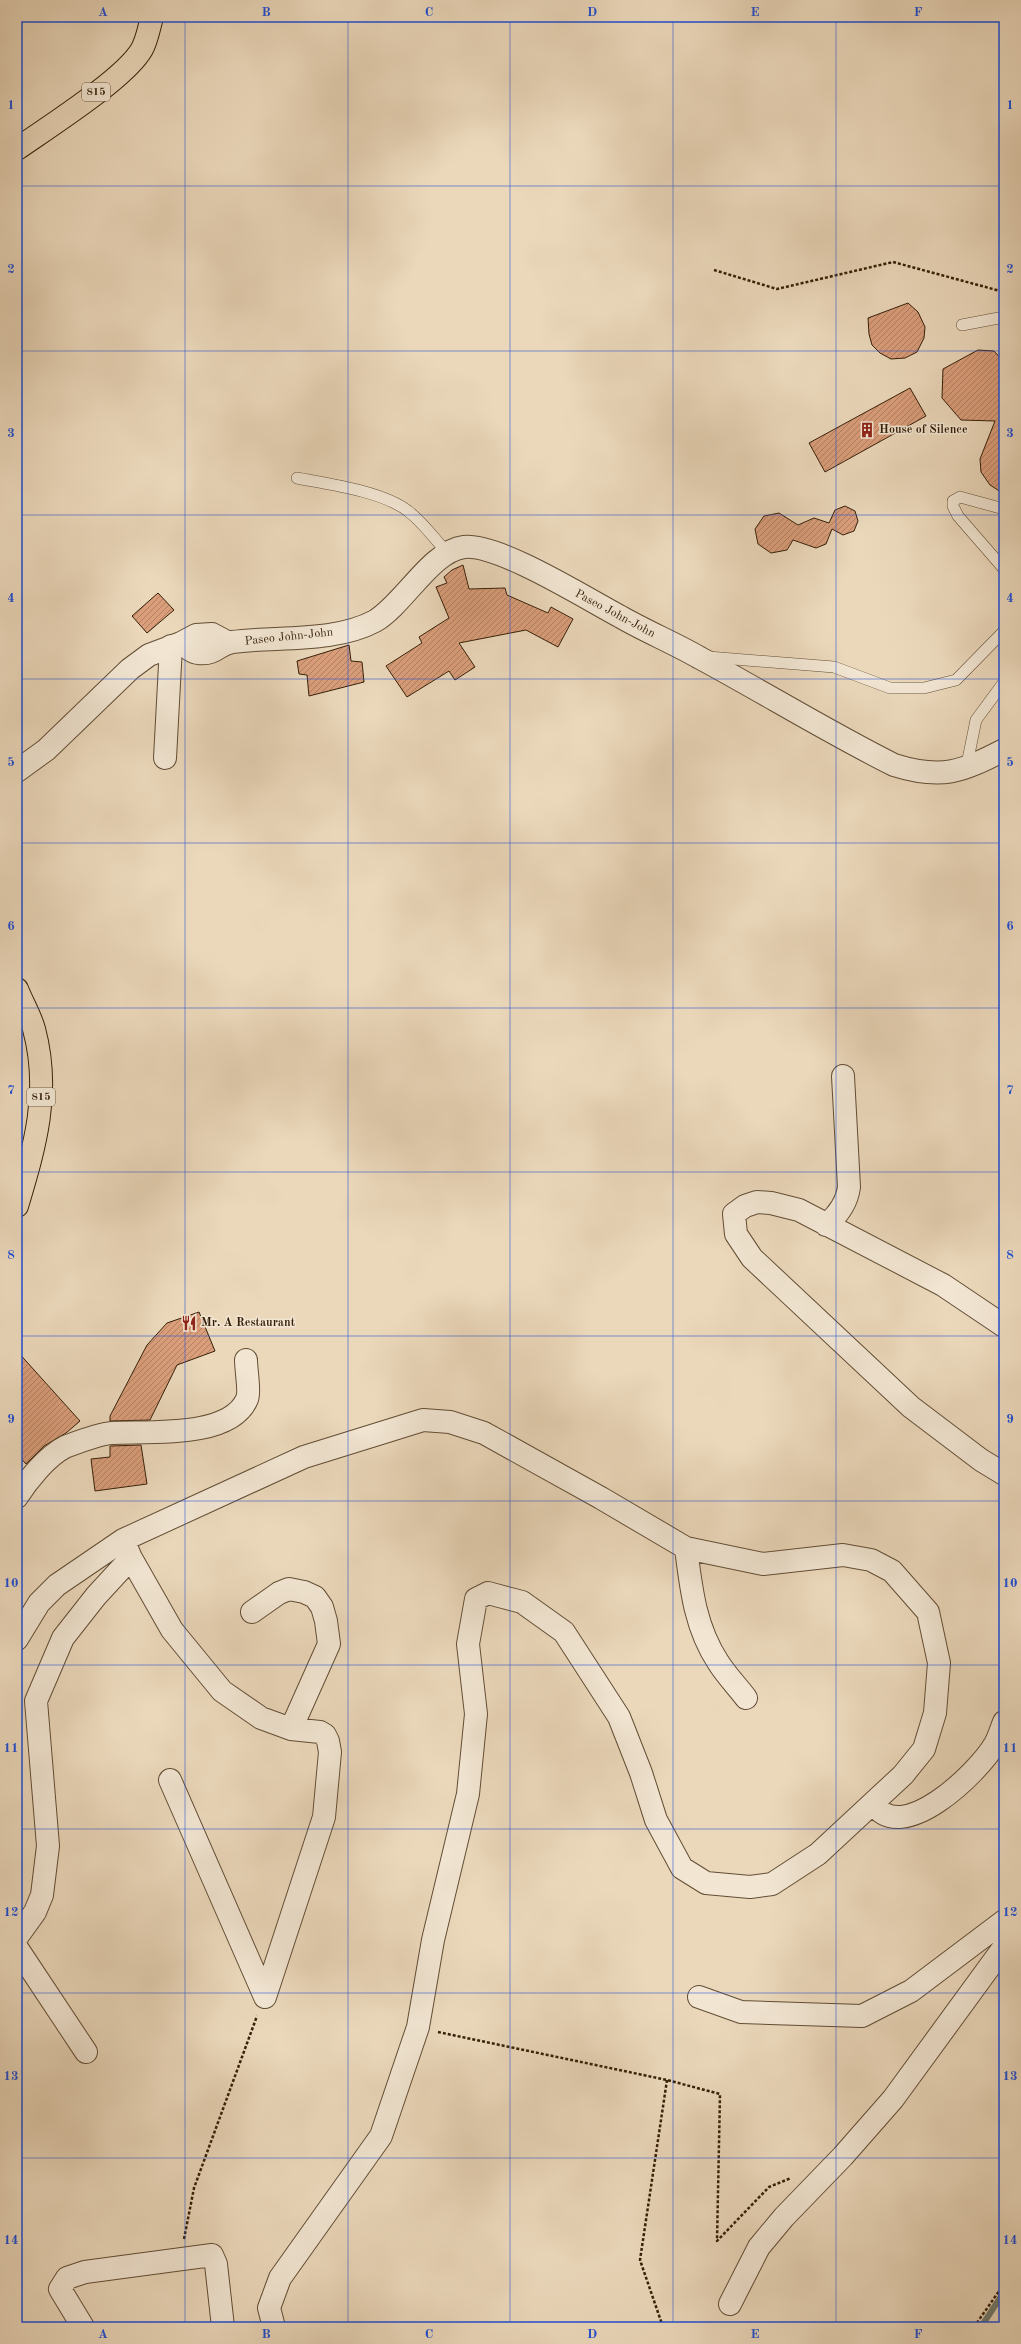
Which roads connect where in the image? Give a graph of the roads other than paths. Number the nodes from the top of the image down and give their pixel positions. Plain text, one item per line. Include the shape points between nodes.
1 (152, 17) edge
2 (17, 149) edge
3 (1004, 317) edge
4 (962, 325) dead end
5 (297, 478) dead end
6 (1004, 509) edge
7 (448, 553) junction
8 (1004, 569) edge
9 (1004, 631) edge
10 (176, 645) junction
11 (697, 656) junction
12 (1004, 682) edge
13 (1004, 750) edge
14 (165, 758) dead end
15 (966, 769) junction
16 (17, 771) edge
17 (17, 989) edge
18 (843, 1076) dead end
19 (17, 1206) edge
20 (826, 1225) junction
21 (1004, 1326) edge
22 (246, 1360) dead end
23 (1004, 1474) edge
24 (17, 1497) edge
25 (686, 1548) junction
26 (127, 1549) junction
27 (252, 1612) dead end
28 (17, 1639) edge
29 (746, 1698) dead end
30 (1004, 1722) edge
31 (291, 1729) junction
32 (170, 1780) dead end
33 (873, 1803) junction
34 (1004, 1921) edge
35 (17, 1937) edge
36 (1004, 1947) edge
37 (17, 1948) edge
38 (699, 1997) dead end
39 (86, 2052) dead end
40 (730, 2304) dead end
41 (83, 2327) edge
42 (223, 2327) edge
43 (274, 2327) edge

1 - 2 main road, 815 via 142,50 128,65 107,84
3 - 4 lane
5 - 7 lane via 339,485 408,510
6 - 8 lane via 960,497 953,501 958,516
7 - 10 street, Paseo John-John via 432,564 398,602 374,621 334,633 229,642 212,653 196,653
7 - 11 street, Paseo John-John via 462,547 477,547 496,552
9 - 11 lane via 956,680 924,688 890,688 834,667
10 - 14 street
10 - 16 street via 141,660 46,750
11 - 15 street, Paseo John-John via 894,765 917,772 944,773
12 - 15 lane via 976,720
13 - 15 street, Paseo John-John
17 - 19 main road, 815 via 34,1028 41,1066 39,1125
18 - 20 street via 848,1192 847,1198 833,1219
20 - 21 street via 943,1285
20 - 23 street via 798,1210 771,1203 757,1202 745,1206 734,1214 736,1234 752,1258 912,1407 981,1460
22 - 24 street via 248,1394 244,1405 234,1416 179,1432 110,1433 64,1448 39,1468
25 - 26 street via 484,1433 450,1422 423,1420 304,1457
25 - 29 street via 693,1604 705,1639 718,1662
25 - 33 street via 763,1564 843,1555 871,1560 892,1571 928,1612 939,1663 935,1713 924,1749 903,1775
26 - 28 street via 57,1584 39,1603
26 - 31 street via 172,1630 222,1691 261,1718
26 - 35 street via 96,1596 63,1638 36,1701 48,1846 42,1895 35,1912
27 - 31 street via 289,1589 315,1597 322,1607 329,1644
30 - 33 street via 995,1744 971,1773 942,1801 910,1816 891,1818 879,1813
31 - 32 street via 320,1732 328,1741 330,1752 324,1817 265,1997
33 - 43 street via 818,1854 772,1884 750,1887 706,1883 694,1877 682,1868 656,1820 641,1773 618,1717 564,1632 522,1602 488,1593 476,1599 468,1644 476,1714 468,1794 433,1940 418,2027 381,2136 280,2278 269,2308
34 - 38 street via 911,1991 862,2016 741,2012
36 - 40 street via 892,2099 759,2247
37 - 39 street
41 - 42 street via 60,2289 67,2278 85,2272 212,2255 215,2259

